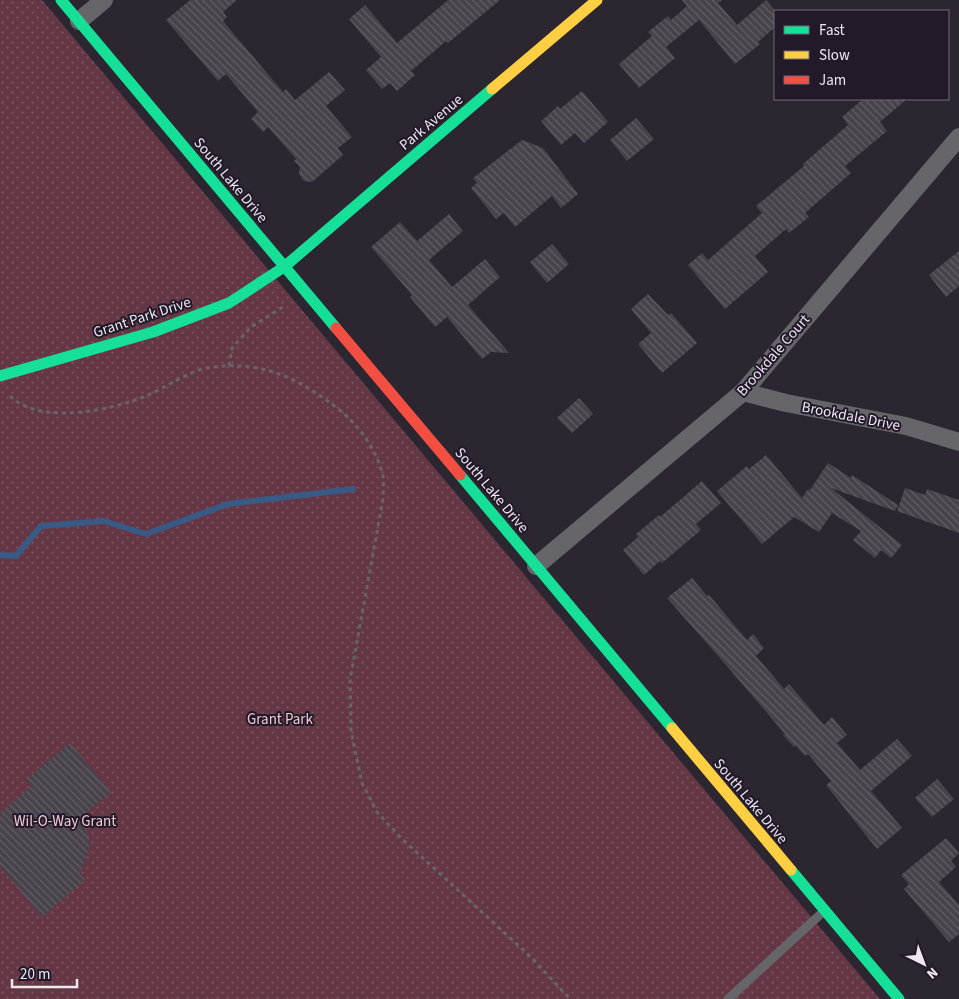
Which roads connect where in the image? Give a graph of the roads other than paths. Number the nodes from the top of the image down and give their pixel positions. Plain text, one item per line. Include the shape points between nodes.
1 (61, 0) edge
2 (104, 0) edge
3 (597, 0) edge
4 (79, 21) junction
5 (959, 137) edge
6 (284, 267) junction
7 (0, 376) edge
8 (743, 392) junction
9 (959, 442) edge
10 (536, 566) junction
11 (824, 911) junction
12 (728, 999) edge
13 (899, 999) edge

1 - 4 street, South Lake Drive
2 - 4 street
3 - 6 street, Park Avenue
4 - 6 street, South Lake Drive
5 - 8 street, Brookdale Court
6 - 7 street, Grant Park Drive via 228,303 153,332
6 - 10 street, South Lake Drive
8 - 9 street, Brookdale Drive via 906,426
8 - 10 street, Brookdale Court
10 - 11 street, South Lake Drive
11 - 12 lane
11 - 13 street, South Lake Drive

